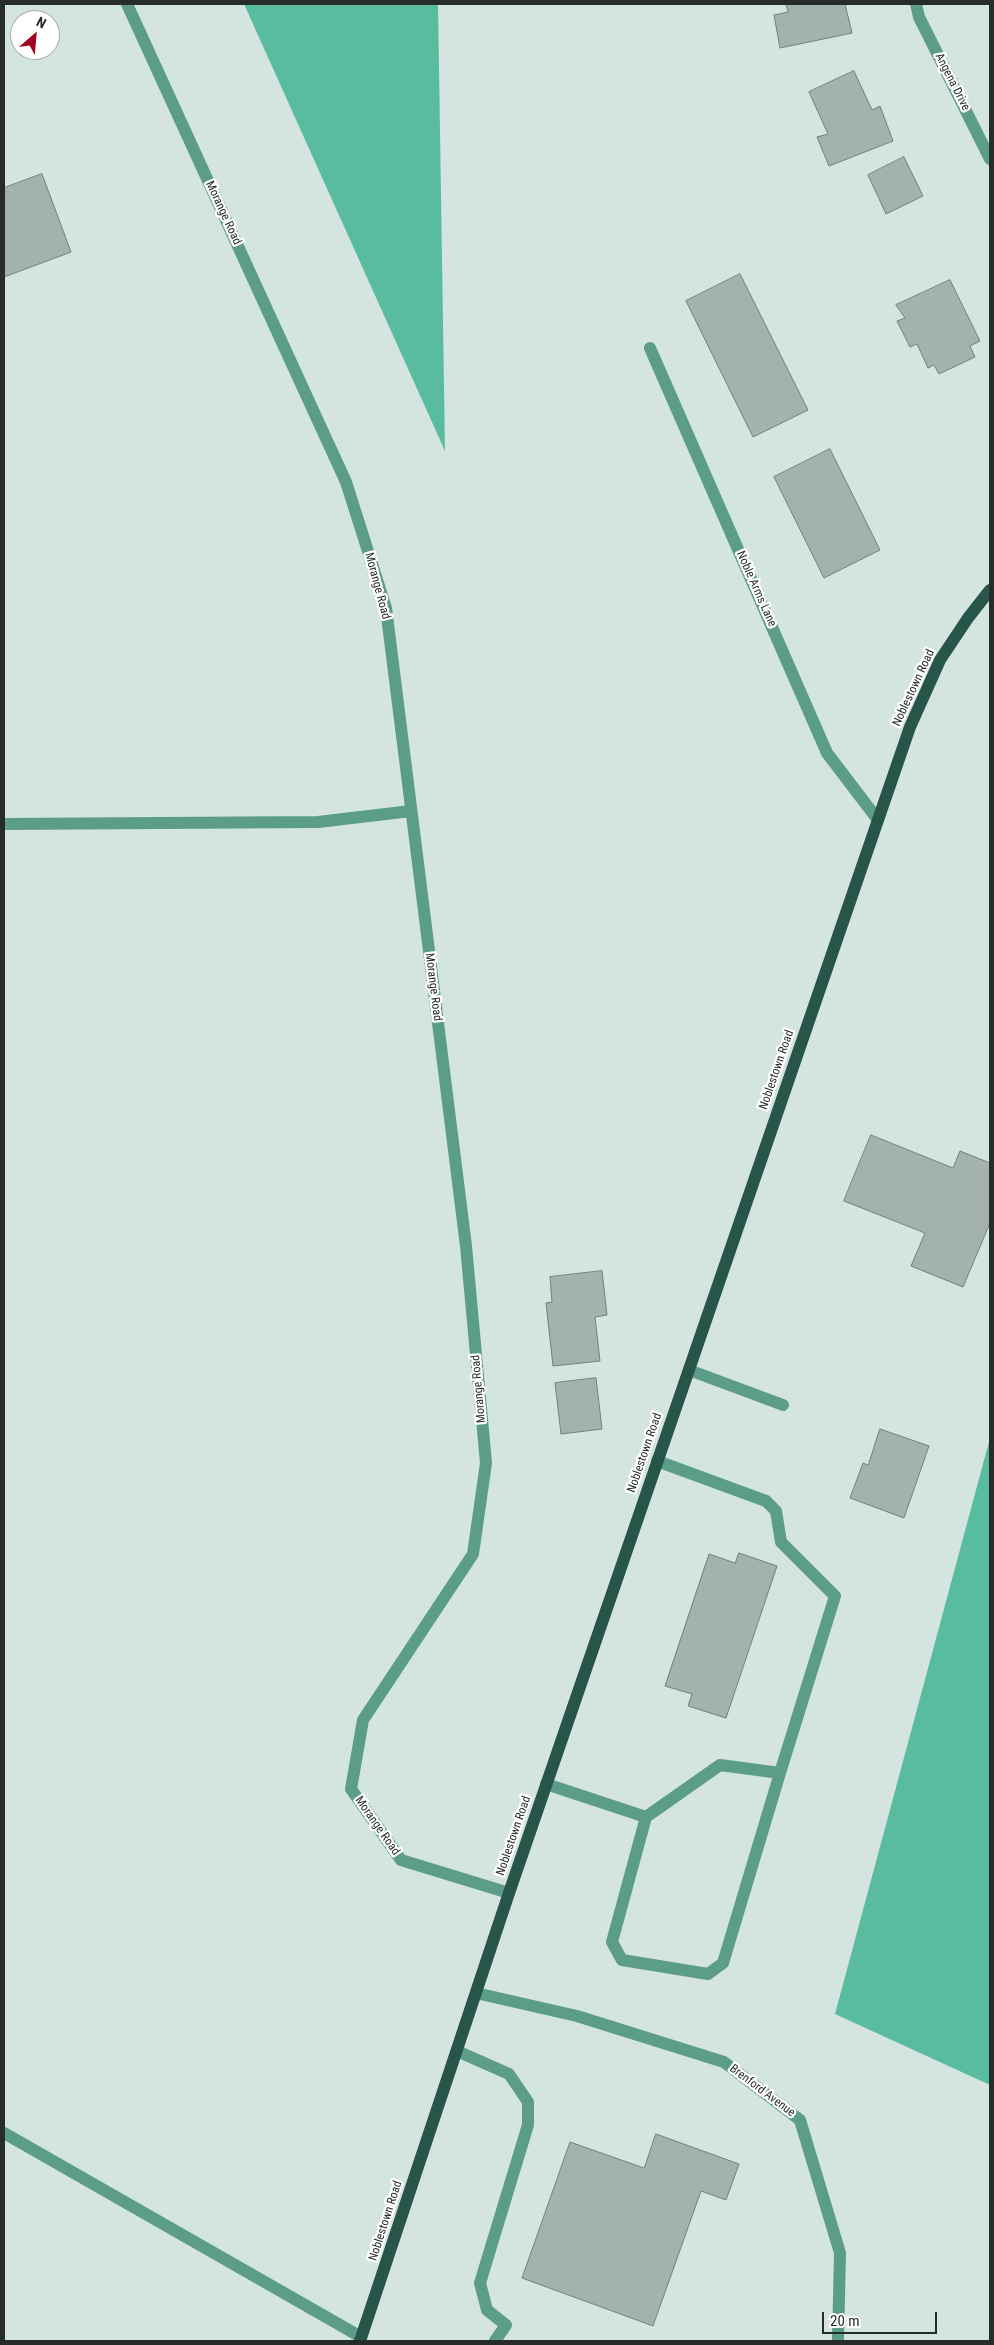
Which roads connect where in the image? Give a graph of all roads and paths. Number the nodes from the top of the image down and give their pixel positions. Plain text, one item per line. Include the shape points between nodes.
1 (127, 4) edge
2 (916, 4) edge
3 (990, 160) edge
4 (650, 348) dead end
5 (990, 590) edge
6 (411, 811) junction
7 (878, 820) junction
8 (4, 824) edge
9 (689, 1370) junction
10 (783, 1405) dead end
11 (658, 1461) junction
12 (780, 1773) junction
13 (546, 1784) junction
14 (646, 1817) junction
15 (509, 1893) junction
16 (476, 1993) junction
17 (457, 2051) junction
18 (4, 2133) edge
19 (361, 2339) edge
20 (495, 2341) edge
21 (838, 2341) edge

1 - 6 street, Morange Road via 346,482 386,608
2 - 3 street, Angena Drive via 919,17
4 - 7 street, Noble Arms Lane via 827,752
5 - 7 main road, Noblestown Road via 940,660 910,726
6 - 8 street via 318,822
6 - 15 street, Morange Road via 466,1246 486,1463 473,1554 363,1720 351,1789 401,1860
7 - 9 main road, Noblestown Road
9 - 10 street
9 - 11 main road, Noblestown Road
11 - 12 street via 766,1501 776,1510 781,1542 834,1596
11 - 13 main road, Noblestown Road
12 - 14 street via 720,1765
12 - 14 street via 723,1963 708,1974 622,1960 612,1942
13 - 14 street
13 - 15 main road, Noblestown Road
15 - 16 main road, Noblestown Road
16 - 17 main road, Noblestown Road
16 - 21 street, Brenford Avenue via 577,2016 724,2062 800,2120 840,2252
17 - 19 main road, Noblestown Road
17 - 20 street via 509,2074 528,2102 528,2125 480,2283 487,2310 506,2325
18 - 19 street

